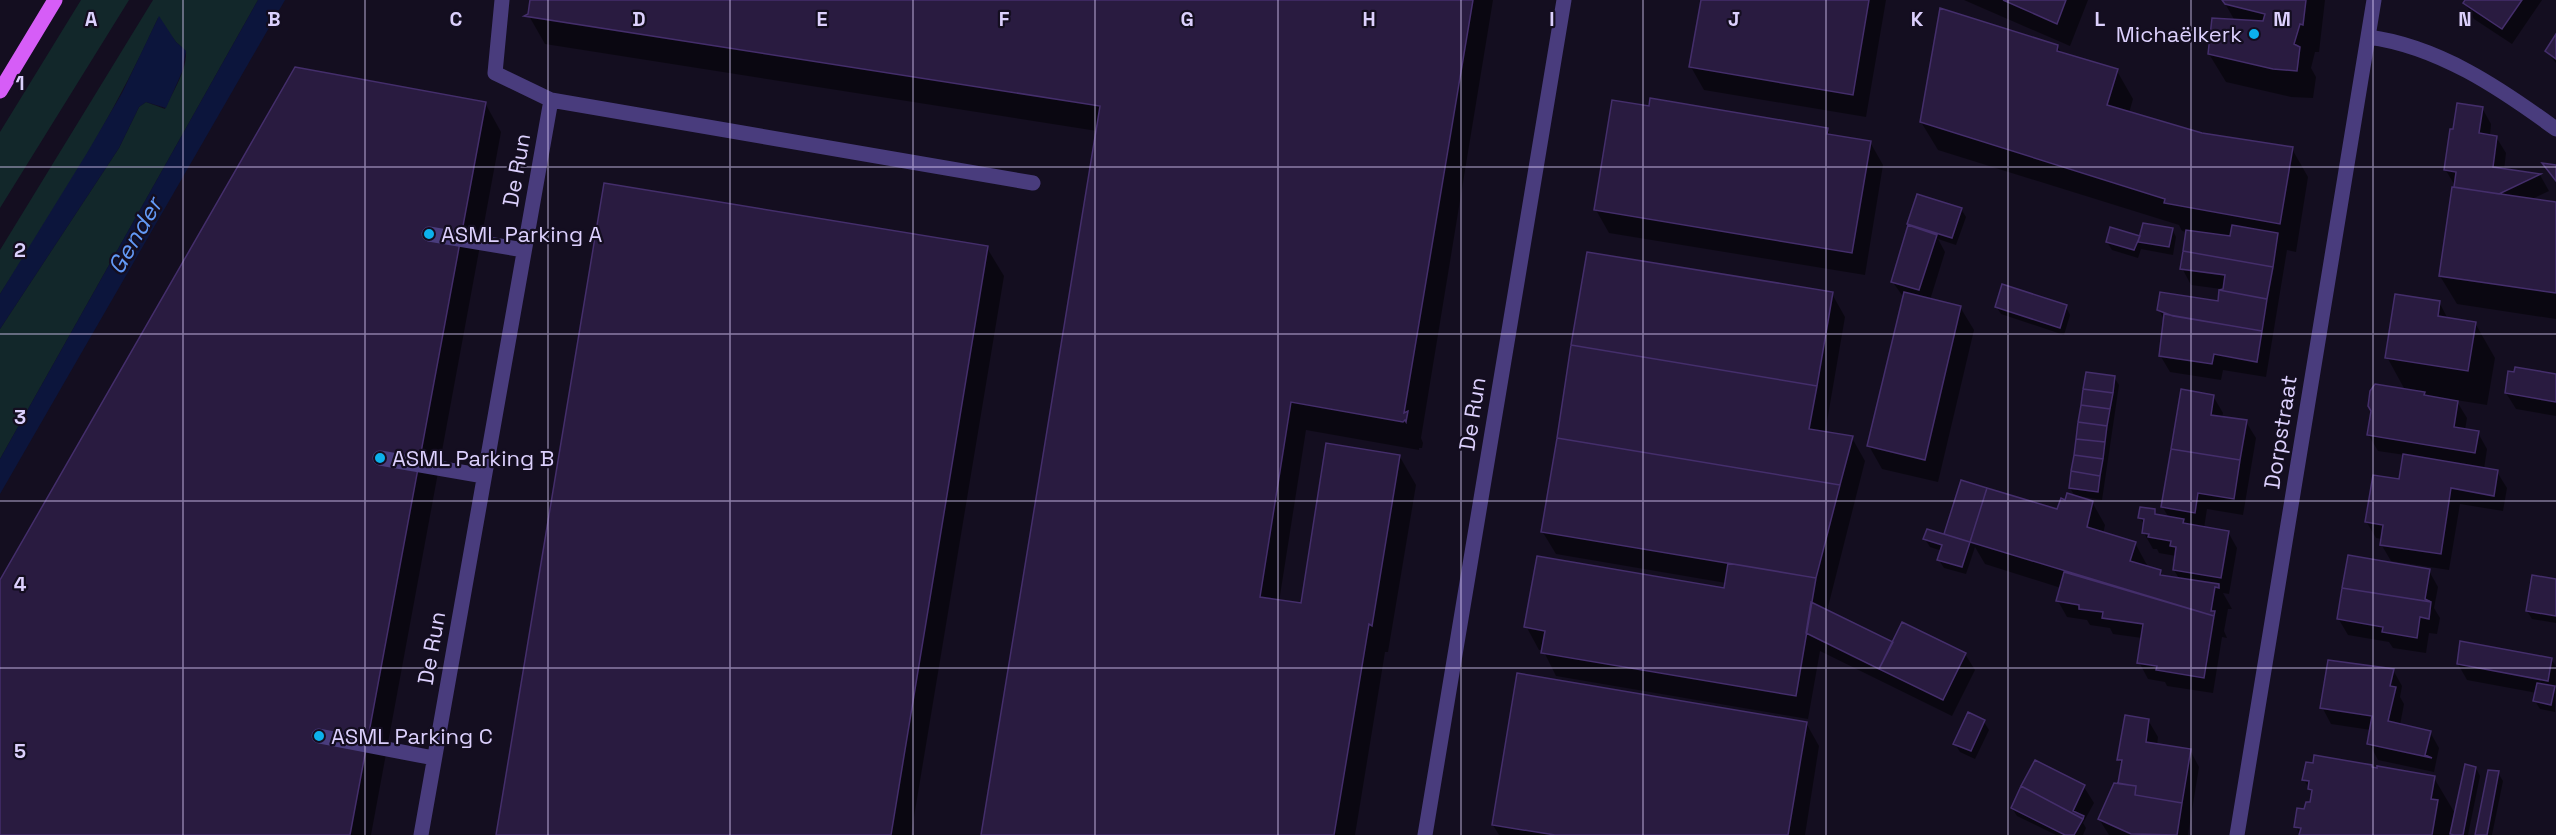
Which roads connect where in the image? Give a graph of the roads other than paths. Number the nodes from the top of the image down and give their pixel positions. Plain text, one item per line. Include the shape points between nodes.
1 (55, 0) edge
2 (502, 0) edge
3 (1564, 0) edge
4 (2374, 0) edge
5 (2368, 37) junction
6 (0, 91) edge
7 (551, 100) junction
8 (2556, 129) edge
9 (1033, 183) dead end
10 (429, 234) dead end
11 (524, 250) junction
12 (380, 458) dead end
13 (484, 476) junction
14 (319, 736) dead end
15 (434, 758) junction
16 (421, 835) edge
17 (1425, 835) edge
18 (2237, 835) edge

1 - 6 main road
2 - 7 street via 495,73
3 - 17 street, De Run
4 - 5 street, Dorpstraat
5 - 8 street via 2398,41 2449,61 2520,102
5 - 18 street, Dorpstraat
7 - 9 street
7 - 11 street, De Run
10 - 11 street
11 - 13 street, De Run
12 - 13 street
13 - 15 street, De Run
14 - 15 street
15 - 16 street, De Run

